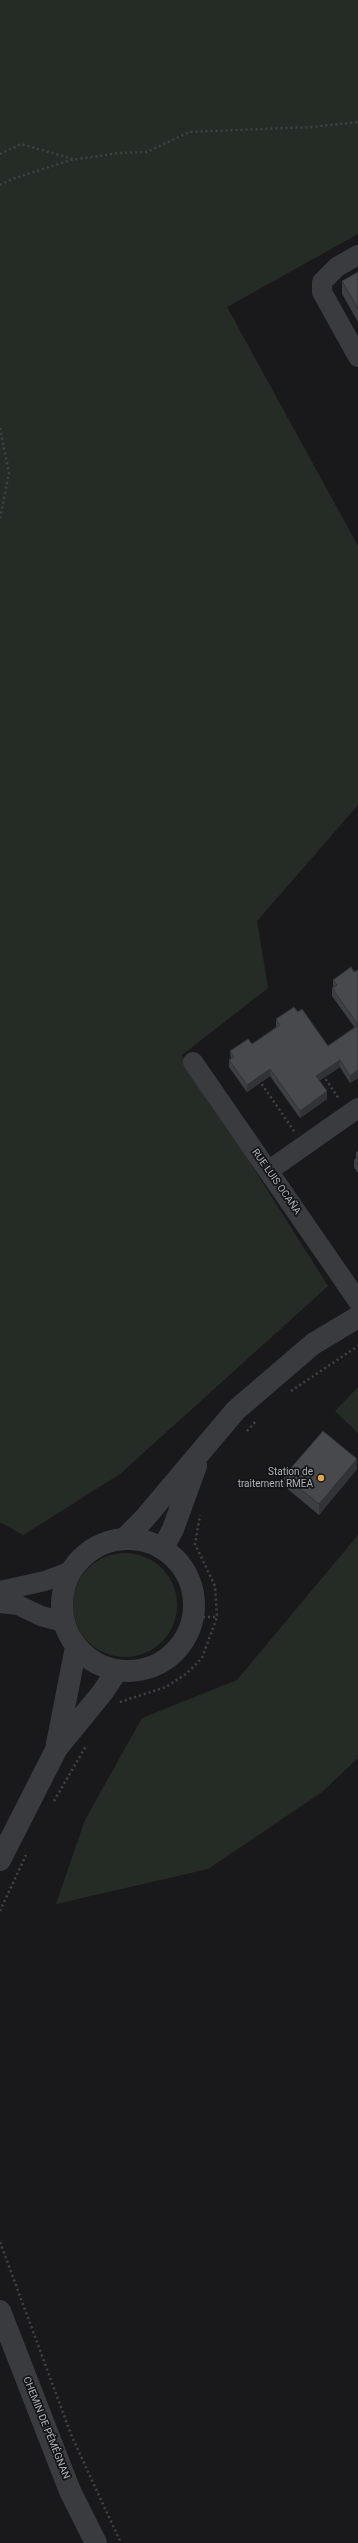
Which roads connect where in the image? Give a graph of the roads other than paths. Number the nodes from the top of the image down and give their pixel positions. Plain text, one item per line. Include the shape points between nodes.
1 (358, 256) edge
2 (358, 357) edge
3 (193, 1062) dead end
4 (354, 1111) edge
5 (268, 1171) junction
6 (358, 1301) edge
7 (358, 1317) edge
8 (201, 1451) junction
9 (125, 1538) junction
10 (163, 1548) junction
11 (71, 1571) junction
12 (0, 1591) edge
13 (0, 1603) edge
14 (64, 1622) junction
15 (76, 1647) junction
16 (117, 1671) junction
17 (57, 1748) junction
18 (0, 1860) edge
19 (0, 2311) edge
20 (96, 2543) edge

1 - 2 street via 337,266 322,282 322,292
3 - 5 street, RUE LUIS OCAÑA
4 - 5 street
5 - 6 street, RUE LUIS OCAÑA
7 - 8 street via 312,1344 279,1370 236,1410
8 - 9 street
8 - 10 street via 173,1529
9 - 10 street via 145,1540
9 - 11 street via 104,1543 85,1554
10 - 16 street via 178,1561 189,1578 194,1597 193,1617 184,1641 166,1659 142,1670
11 - 12 street via 44,1581
11 - 14 street via 62,1596
13 - 14 street via 18,1605 41,1616
14 - 15 street
15 - 16 street via 94,1663
15 - 17 street via 72,1680
16 - 17 street
17 - 18 street
19 - 20 street, CHEMIN DE PÉMÉGNAN via 70,2491

